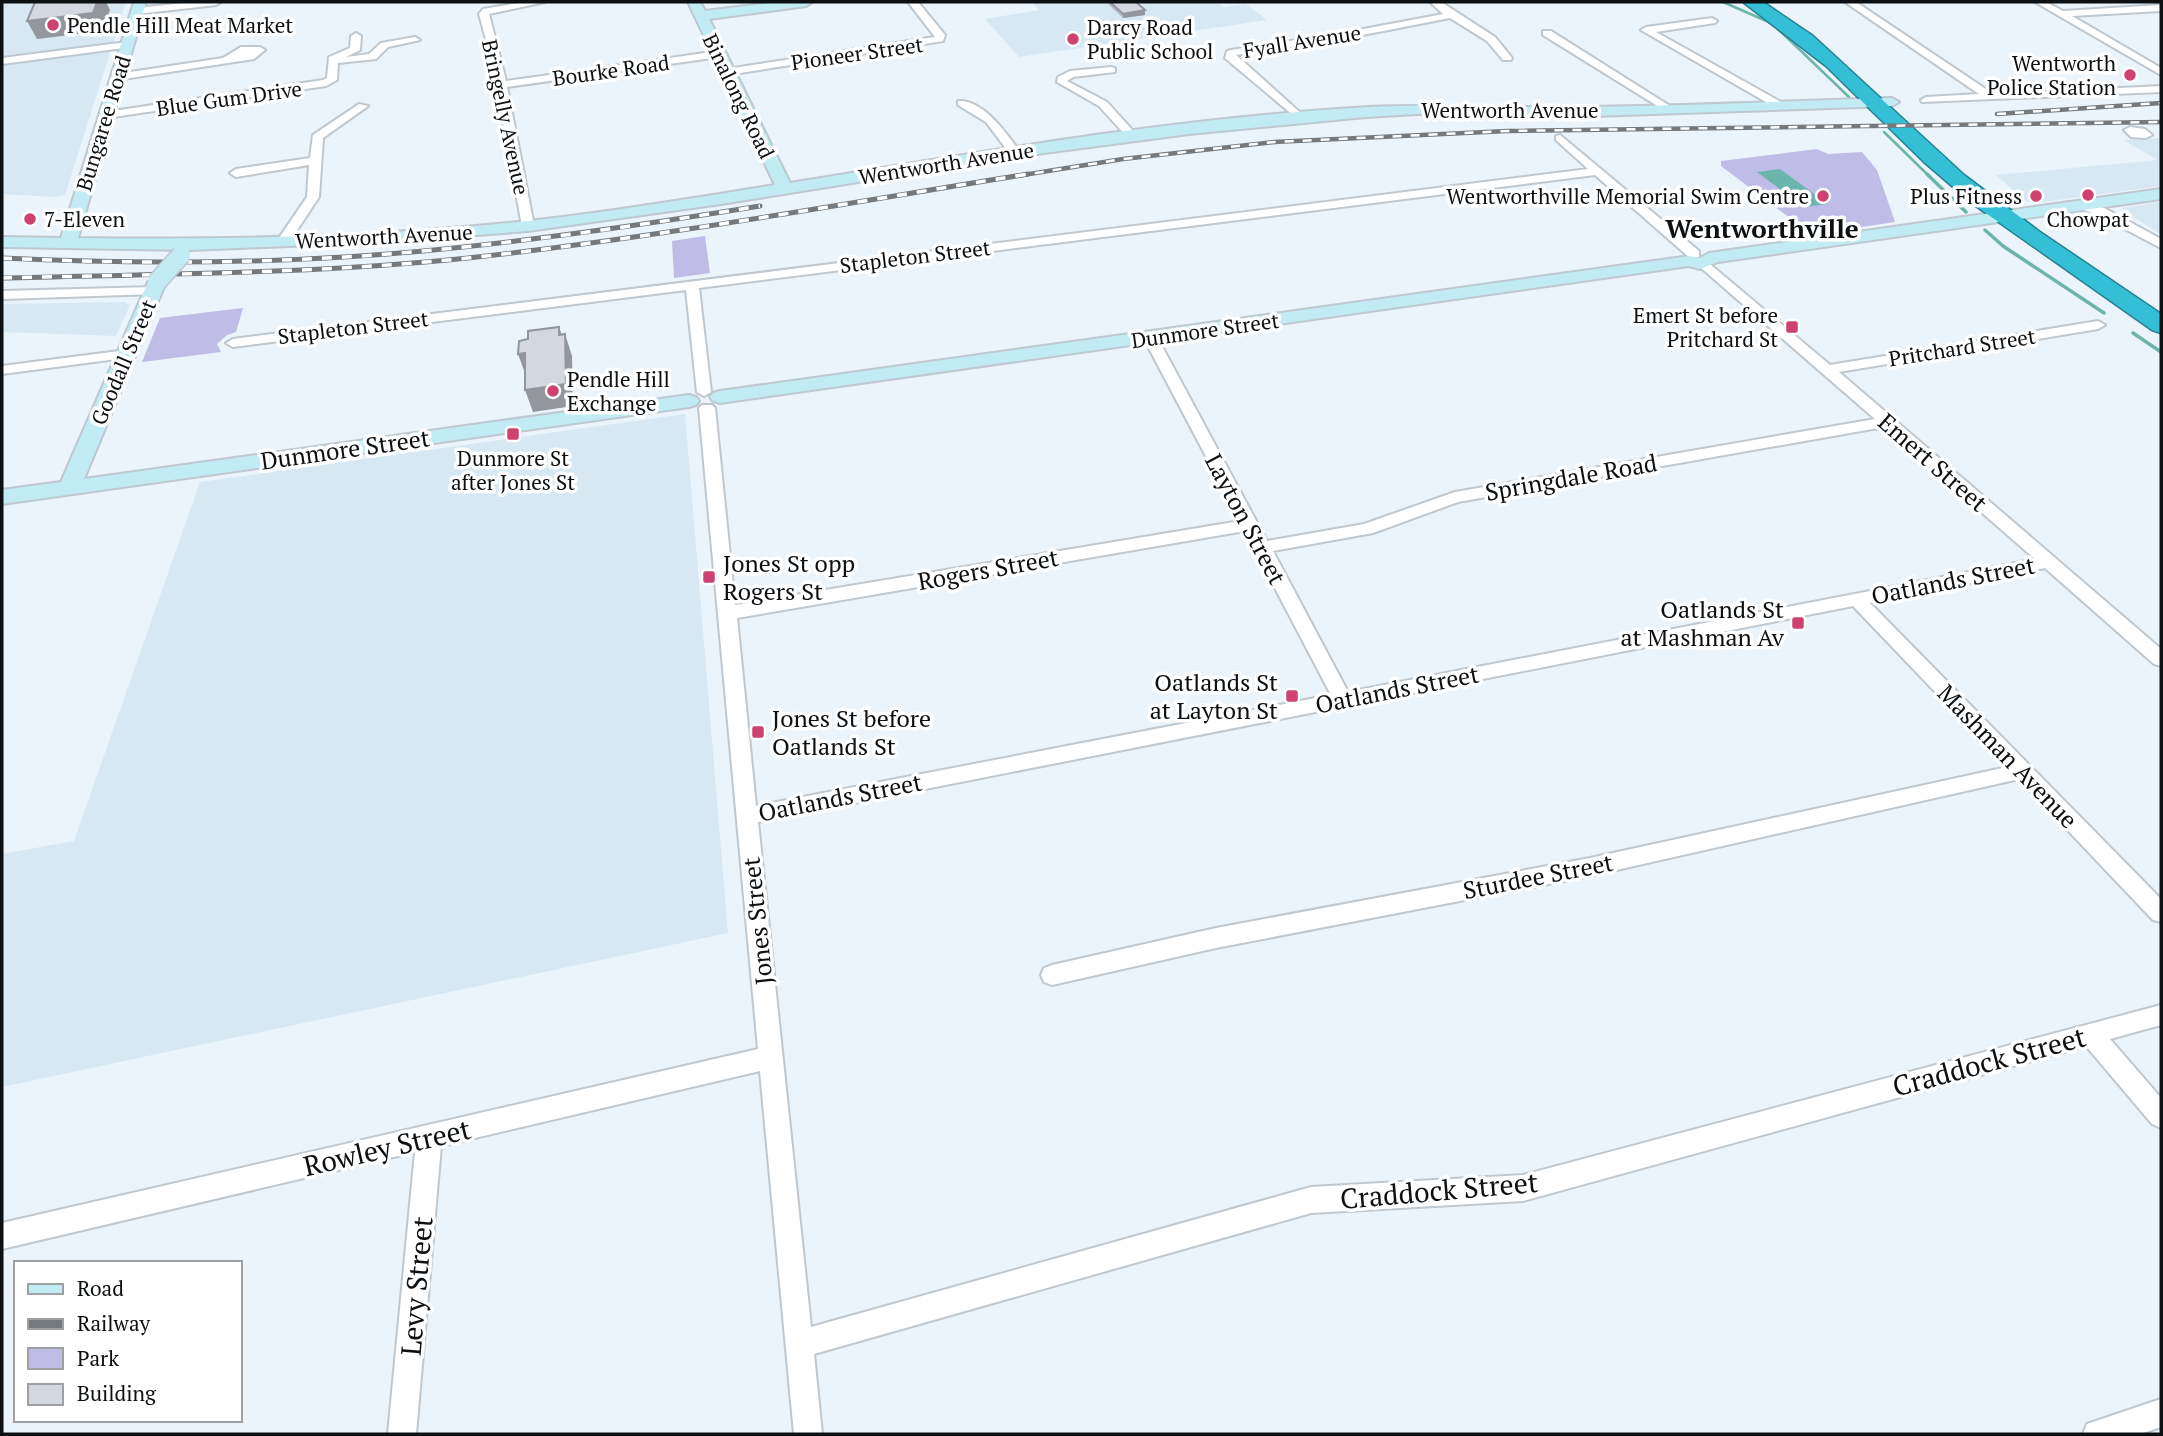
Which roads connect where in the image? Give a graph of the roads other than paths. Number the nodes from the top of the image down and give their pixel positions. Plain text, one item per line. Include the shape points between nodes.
1 (216, 2) edge
2 (540, 2) edge
3 (806, 2) edge
4 (913, 2) edge
5 (1435, 2) edge
6 (1751, 2) edge
7 (1771, 2) edge
8 (1850, 2) edge
9 (2040, 2) edge
10 (138, 6) edge
11 (2161, 8) edge
12 (698, 9) edge
13 (1450, 14) junction
14 (2062, 14) junction
15 (1712, 21) dead end
16 (1547, 33) dead end
17 (356, 36) dead end
18 (415, 40) dead end
19 (127, 45) junction
20 (719, 54) junction
21 (1507, 58) dead end
22 (2, 61) edge
23 (226, 61) dead end
24 (333, 62) junction
25 (1111, 70) dead end
26 (727, 72) junction
27 (2161, 72) edge
28 (117, 77) junction
29 (502, 85) junction
30 (2161, 89) edge
31 (1989, 96) junction
32 (1926, 100) dead end
33 (1882, 102) junction
34 (962, 103) dead end
35 (1777, 104) junction
36 (363, 106) dead end
37 (1668, 108) junction
38 (106, 115) junction
39 (1300, 118) junction
40 (2145, 132) dead end
41 (2161, 132) edge
42 (1132, 136) junction
43 (1560, 138) dead end
44 (1014, 152) junction
45 (315, 161) junction
46 (1598, 171) junction
47 (236, 173) dead end
48 (785, 190) junction
49 (2161, 194) edge
50 (2111, 201) junction
51 (2082, 205) junction
52 (2012, 215) junction
53 (528, 226) junction
54 (283, 241) junction
55 (2, 242) edge
56 (2158, 242) edge
57 (67, 245) junction
58 (186, 250) junction
59 (1699, 259) junction
60 (692, 284) junction
61 (155, 287) junction
62 (2, 295) edge
63 (2161, 307) edge
64 (2098, 325) dead end
65 (2161, 325) edge
66 (1150, 337) junction
67 (233, 343) dead end
68 (127, 354) junction
69 (2, 370) edge
70 (1826, 370) junction
71 (705, 400) junction
72 (1887, 422) junction
73 (69, 488) junction
74 (2, 497) edge
75 (1249, 525) junction
76 (1261, 548) junction
77 (2048, 562) junction
78 (1856, 599) junction
79 (727, 613) junction
80 (2161, 659) edge
81 (1343, 700) junction
82 (2022, 771) junction
83 (746, 816) junction
84 (2161, 913) edge
85 (1052, 975) dead end
86 (2161, 1015) edge
87 (2090, 1033) junction
88 (772, 1057) junction
89 (2161, 1116) edge
90 (429, 1137) junction
91 (2, 1236) edge
92 (799, 1344) junction
93 (2161, 1413) edge
94 (402, 1434) edge
95 (808, 1434) edge
96 (2097, 1434) edge

1 - 10 street
2 - 29 street, Bringelly Avenue via 484,14
3 - 12 main road
4 - 26 street, Pioneer Street via 939,39
5 - 13 street
6 - 33 highway via 1792,27
7 - 33 highway via 1806,23
8 - 31 street
9 - 14 street
10 - 19 main road, Bungaree Road
11 - 14 street
12 - 20 main road, Binalong Road
13 - 21 street via 1491,39
13 - 39 street, Fyall Avenue via 1231,53 1230,58
14 - 27 street
15 - 35 street via 1646,30
16 - 37 street
17 - 24 street, Blue Gum Drive via 356,49
18 - 24 street, Blue Gum Drive via 385,45 372,57
19 - 22 street
19 - 28 main road, Bungaree Road
20 - 26 main road, Binalong Road
20 - 29 street, Bourke Road
23 - 28 street
24 - 38 street, Blue Gum Drive via 332,80 326,83
25 - 42 street via 1070,74 1062,82 1103,104
26 - 48 main road, Binalong Road
28 - 38 main road, Bungaree Road
29 - 53 street, Bringelly Avenue
30 - 31 street
31 - 32 street
33 - 35 main road, Wentworth Avenue
33 - 52 highway via 1956,179
34 - 44 street via 989,120
35 - 37 main road, Wentworth Avenue
36 - 45 street via 318,135
37 - 39 main road, Wentworth Avenue via 1563,112 1407,109
38 - 57 main road, Bungaree Road
39 - 42 main road, Wentworth Avenue
40 - 41 street
42 - 44 main road, Wentworth Avenue
43 - 46 street, Emert Street
44 - 48 main road, Wentworth Avenue
45 - 47 street
45 - 54 street via 313,197
46 - 59 street, Emert Street
46 - 60 street, Stapleton Street
48 - 53 main road, Wentworth Avenue
49 - 50 main road, Dunmore Street
50 - 51 main road, Dunmore Street
50 - 56 street via 2111,209
51 - 52 main road, Dunmore Street
51 - 56 street
52 - 59 main road, Dunmore Street
52 - 63 highway
52 - 65 highway
53 - 54 main road, Wentworth Avenue
54 - 58 main road, Wentworth Avenue
55 - 57 main road, Wentworth Avenue
57 - 58 main road, Wentworth Avenue
58 - 61 main road, Goodall Street, bridge
59 - 66 main road, Dunmore Street
59 - 70 street, Emert Street
60 - 67 street, Stapleton Street
60 - 71 street, Jones Street
61 - 62 street
61 - 68 main road, Goodall Street
64 - 70 street, Pritchard Street
66 - 71 main road, Dunmore Street
66 - 75 street, Layton Street
68 - 69 street
68 - 73 main road, Goodall Street
70 - 72 street, Emert Street
71 - 73 main road, Dunmore Street
71 - 79 street, Jones Street
72 - 76 street, Springdale Road via 1455,497 1367,529
72 - 77 street, Emert Street
73 - 74 main road, Dunmore Street
75 - 76 street, Layton Street
75 - 79 street, Rogers Street
76 - 81 street, Layton Street
77 - 78 street, Oatlands Street
77 - 80 street, Emert Street
78 - 81 street, Oatlands Street
78 - 82 street, Mashman Avenue
79 - 83 street, Jones Street
81 - 83 street, Oatlands Street
82 - 84 street, Mashman Avenue
82 - 85 street, Sturdee Street via 1590,867 1216,938
83 - 88 street, Jones Street
86 - 87 street, Craddock Street
87 - 89 street
87 - 92 street, Craddock Street via 1523,1188 1311,1200
88 - 90 street, Rowley Street
88 - 92 street, Jones Street
90 - 91 street, Rowley Street
90 - 94 street, Levy Street
92 - 95 street, Jones Street
93 - 96 street

